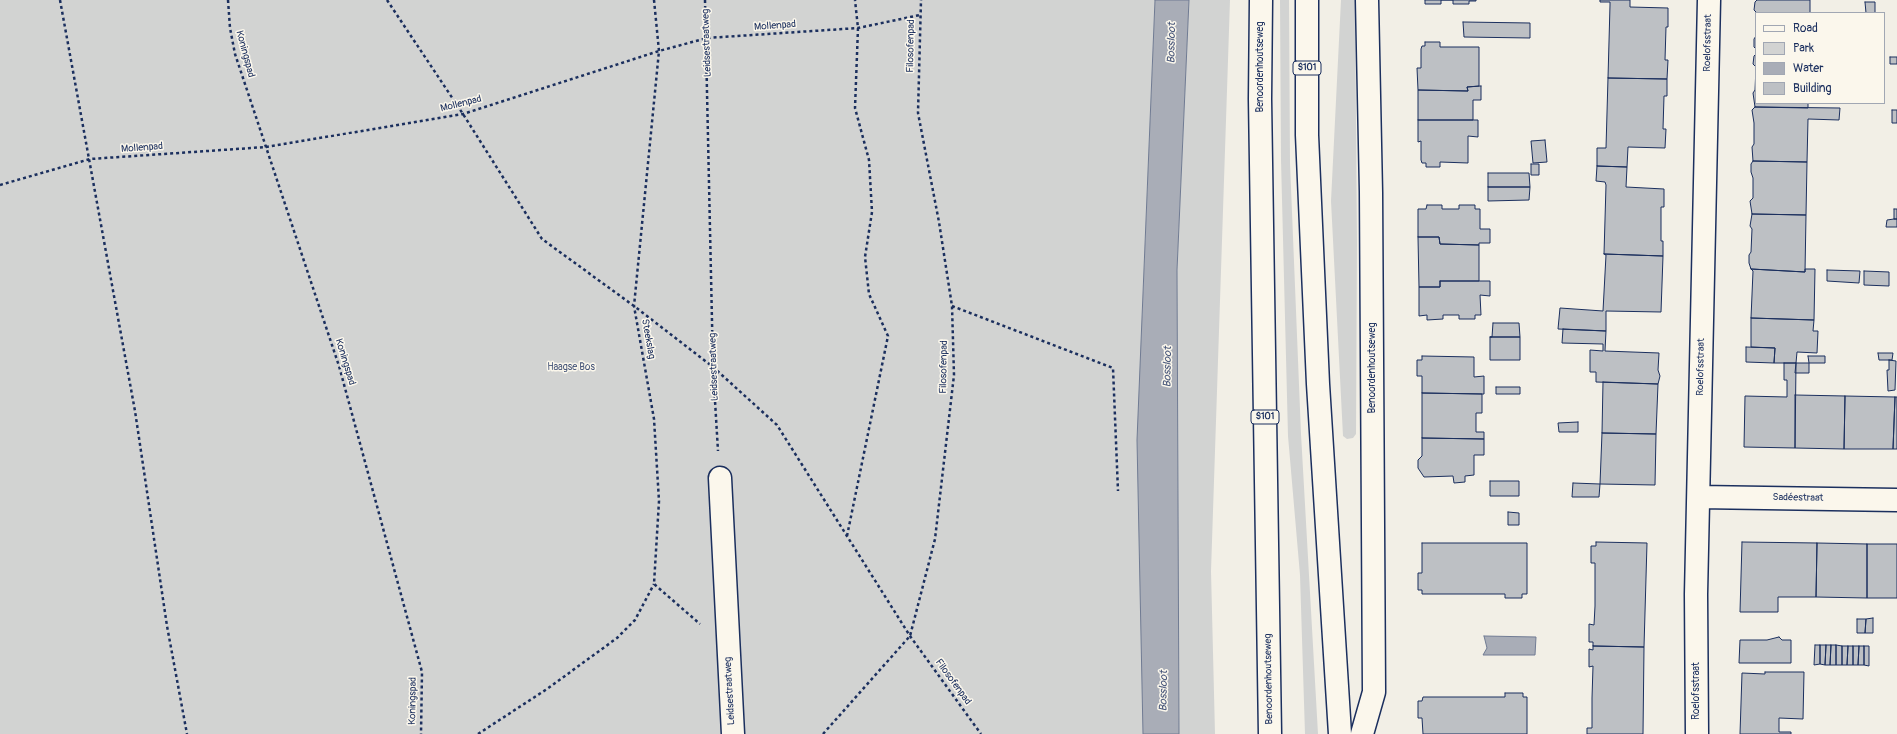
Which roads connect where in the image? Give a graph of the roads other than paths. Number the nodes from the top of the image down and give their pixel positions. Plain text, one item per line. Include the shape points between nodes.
1 (1260, 0) edge
2 (1307, 0) edge
3 (1368, 0) edge
4 (1709, 0) edge
5 (720, 478) road end
6 (1699, 496) junction
7 (1897, 500) edge
8 (732, 734) edge
9 (1270, 734) edge
10 (1340, 734) edge
11 (1362, 734) edge
12 (1696, 734) edge

1 - 9 street, Benoordenhoutseweg / S101
2 - 10 street, S101 via 1307,135 1318,384
3 - 11 street, Benoordenhoutseweg via 1374,692
4 - 6 street, Roelofsstraat
5 - 8 street, Leidsestraatweg
6 - 7 street, Sadéestraat
6 - 12 street, Roelofsstraat

